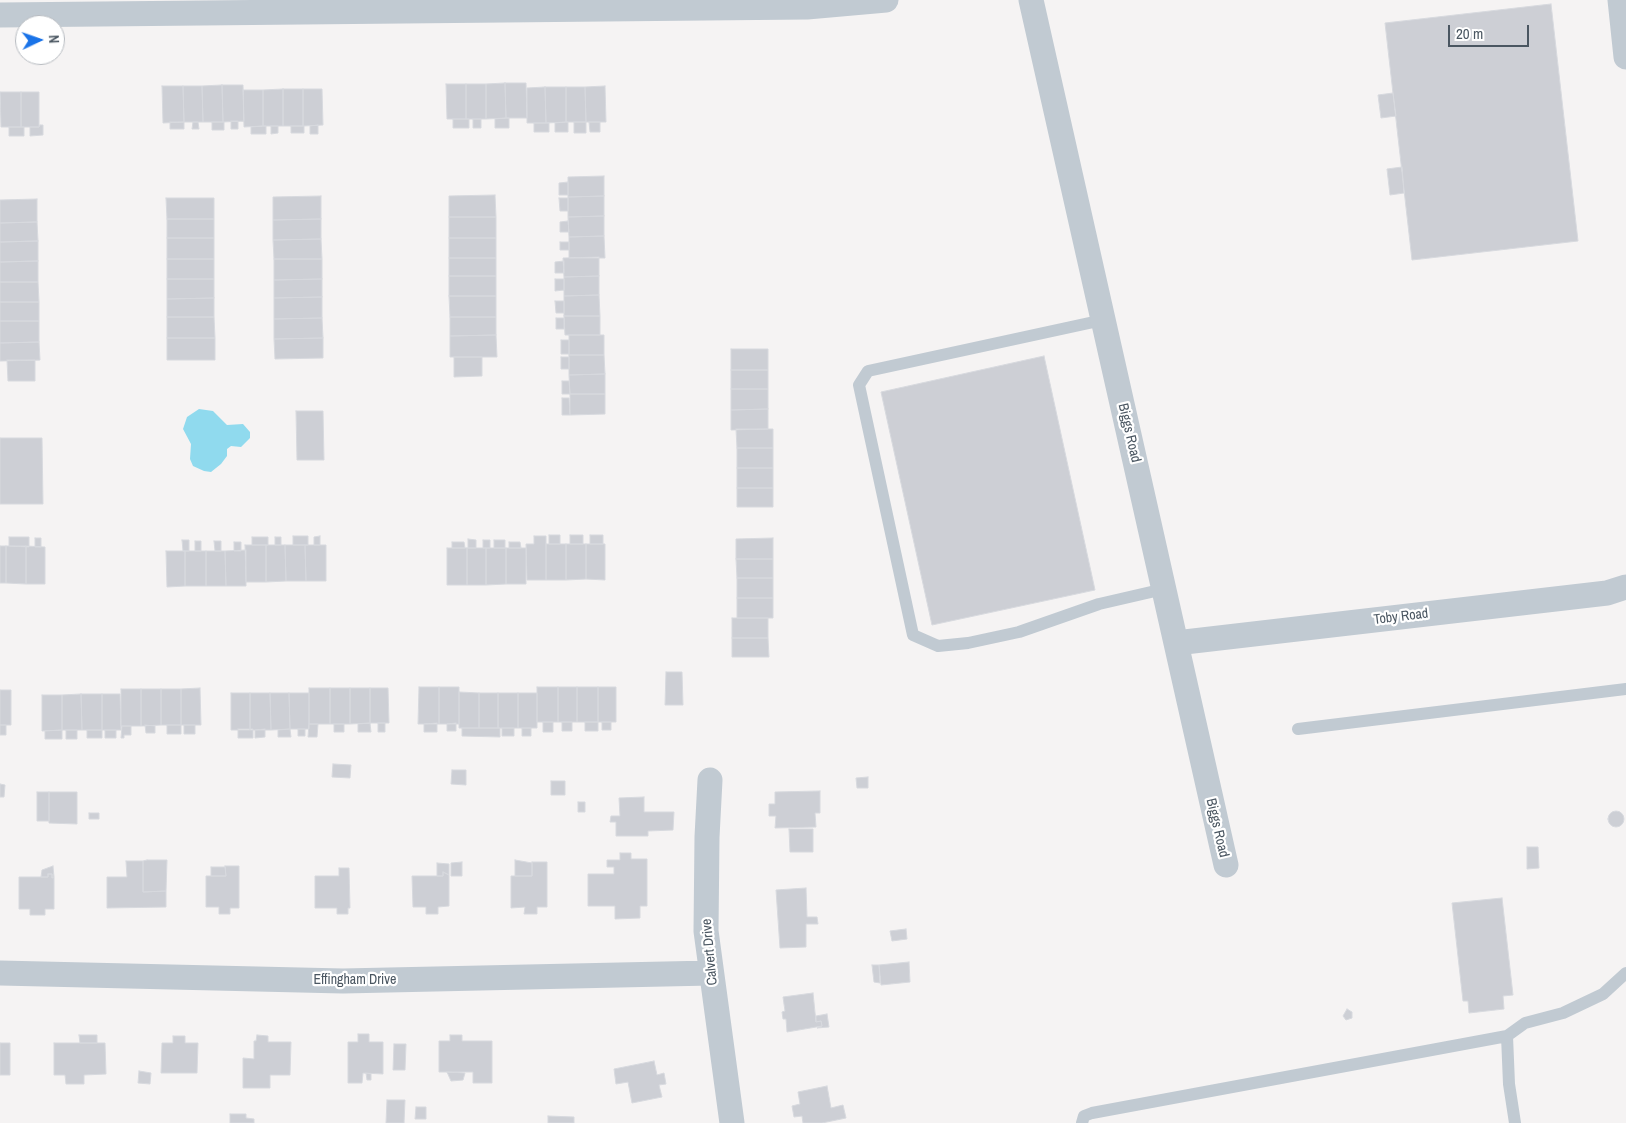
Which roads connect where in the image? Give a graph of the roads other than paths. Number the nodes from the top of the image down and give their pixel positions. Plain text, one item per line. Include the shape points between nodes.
1 (886, 0) edge
2 (1031, 0) edge
3 (1620, 0) edge
4 (675, 4) edge
5 (0, 15) edge
6 (1626, 57) edge
7 (1103, 320) junction
8 (1626, 587) edge
9 (1164, 589) junction
10 (1176, 643) junction
11 (1626, 689) edge
12 (1298, 729) dead end
13 (710, 780) dead end
14 (1226, 865) dead end
15 (0, 973) edge
16 (710, 973) junction
17 (1626, 974) edge
18 (1507, 1036) junction
19 (732, 1123) edge
20 (1082, 1123) edge
21 (1515, 1123) edge

1 - 4 street via 807,7
2 - 7 street, Biggs Road
3 - 6 street
4 - 5 street
7 - 9 street, Biggs Road
7 - 9 lane via 868,370 859,385 913,635 938,646 968,643 1019,632 1099,604
8 - 10 street, Toby Road via 1607,593
9 - 10 street, Biggs Road
10 - 14 street, Biggs Road
11 - 12 lane
13 - 16 street, Calvert Drive via 706,931
15 - 16 street, Effingham Drive via 343,981
16 - 19 street, Calvert Drive
17 - 18 lane via 1603,994 1563,1013 1525,1023
18 - 20 lane via 1092,1113 1084,1116
18 - 21 lane

